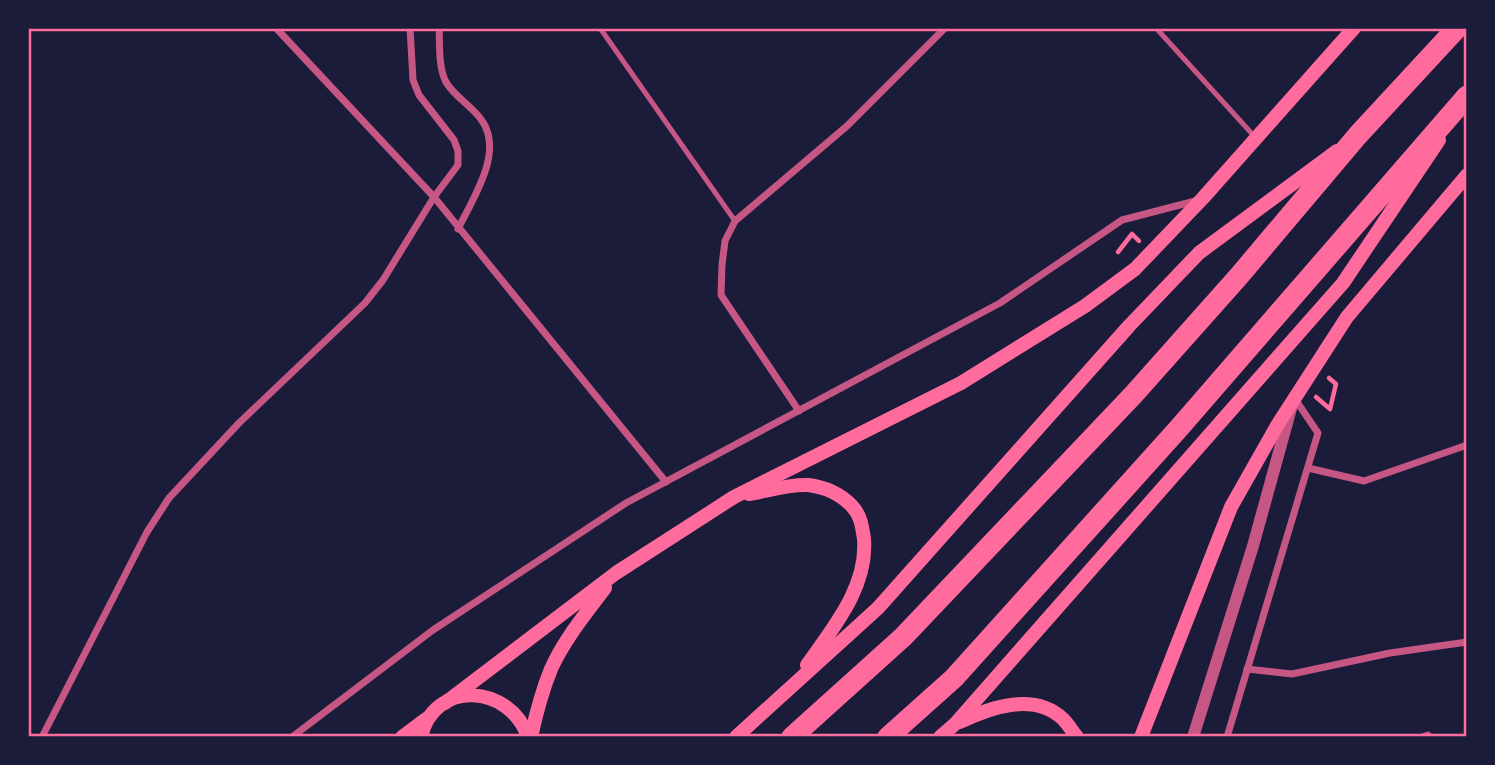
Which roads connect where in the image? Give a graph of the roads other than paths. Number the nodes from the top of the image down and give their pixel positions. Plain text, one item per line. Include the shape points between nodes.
1 (276, 28) edge
2 (411, 28) edge
3 (439, 28) edge
4 (600, 28) edge
5 (945, 28) edge
6 (1156, 28) edge
7 (1354, 28) edge
8 (1457, 28) edge
9 (1467, 98) edge
10 (1358, 135) junction
11 (1256, 139) junction
12 (1467, 175) edge
13 (434, 197) junction
14 (1203, 198) junction
15 (735, 221) junction
16 (458, 229) junction
17 (1294, 399) junction
18 (799, 411) junction
19 (1467, 445) edge
20 (1308, 468) junction
21 (666, 482) junction
22 (734, 497) junction
23 (617, 573) junction
24 (1467, 642) edge
25 (1247, 669) junction
26 (794, 685) junction
27 (444, 703) junction
28 (430, 716) junction
29 (955, 724) junction
30 (42, 737) edge
31 (292, 737) edge
32 (402, 737) edge
33 (421, 737) edge
34 (529, 737) edge
35 (736, 737) edge
36 (792, 737) edge
37 (888, 737) edge
38 (940, 737) edge
39 (1077, 737) edge
40 (1140, 737) edge
41 (1193, 737) edge
42 (1227, 737) edge
43 (1422, 737) edge
44 (1429, 737) edge

1 - 13 street
2 - 13 street via 413,80 458,151 458,165
3 - 16 street via 447,84 482,120 489,134 490,156
4 - 15 lane
5 - 15 street via 846,125
6 - 11 lane
7 - 11 main road
8 - 10 highway
9 - 29 main road via 1343,283
9 - 37 highway via 954,678
10 - 26 main road via 1199,253 878,608
10 - 36 highway via 1134,394 903,637
11 - 14 main road
12 - 17 main road via 1346,317
13 - 16 street
13 - 30 street via 365,303 239,423 169,498
14 - 18 street via 1122,220 1000,303
14 - 22 main road via 1135,269 1085,306 961,383
15 - 18 street via 725,241 721,295
16 - 21 street
17 - 20 street via 1318,433
17 - 40 main road via 1231,507
17 - 41 street
18 - 21 street
19 - 20 street via 1364,481
20 - 25 street
21 - 31 street via 626,503 433,630
22 - 23 main road
22 - 26 main road via 805,485 828,489 856,510 862,522 865,553 858,583
23 - 27 main road
23 - 34 main road via 552,667
24 - 25 street via 1292,674
25 - 42 street
26 - 35 main road
27 - 28 main road
27 - 34 main road via 470,695 497,700 512,710
28 - 32 main road
28 - 33 main road
29 - 38 main road
29 - 39 main road via 989,708 1032,703 1062,718
43 - 44 street

